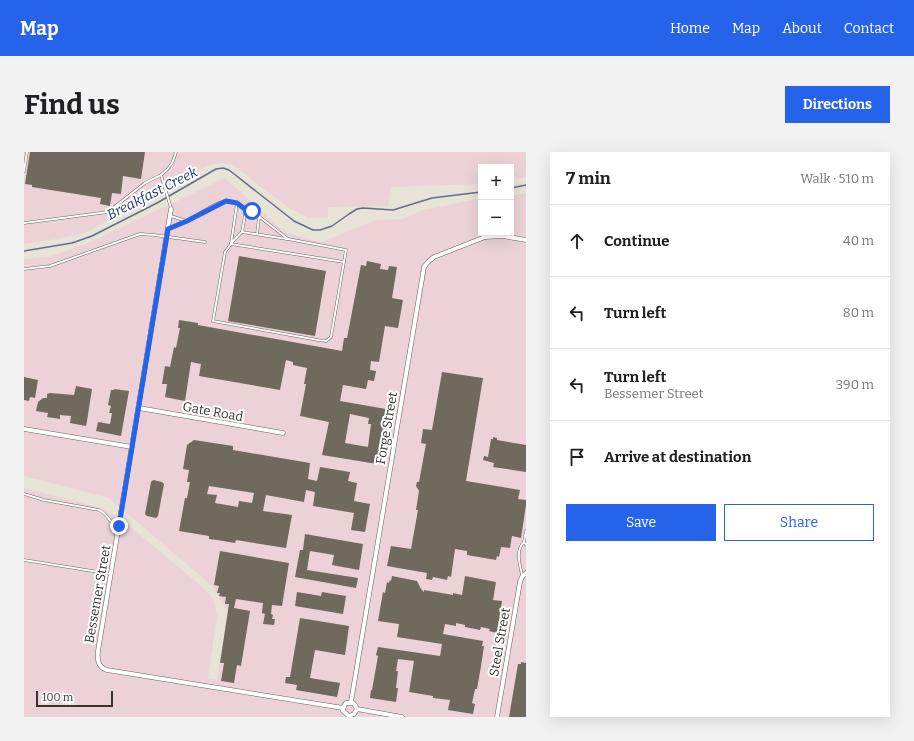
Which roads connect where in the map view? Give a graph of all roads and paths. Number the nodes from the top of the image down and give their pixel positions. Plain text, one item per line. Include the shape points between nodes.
1 (27, 152) edge
2 (176, 152) edge
3 (24, 171) edge
4 (161, 174) junction
5 (237, 203) junction
6 (246, 209) junction
7 (171, 210) joint
8 (170, 216) junction
9 (259, 217) junction
10 (187, 221) junction
11 (24, 223) edge
12 (168, 229) junction
13 (242, 232) junction
14 (257, 234) junction
15 (167, 237) junction
16 (288, 239) junction
17 (526, 240) edge
18 (205, 242) dead end
19 (231, 244) junction
20 (344, 262) junction
21 (24, 269) edge
22 (139, 408) junction
23 (24, 429) edge
24 (284, 433) dead end
25 (132, 447) junction
26 (24, 494) edge
27 (119, 526) junction
28 (526, 531) edge
29 (525, 543) edge
30 (24, 560) edge
31 (526, 573) edge
32 (111, 574) junction
33 (522, 577) junction
34 (351, 702) junction
35 (343, 708) junction
36 (357, 710) junction
37 (349, 716) edge
38 (402, 717) edge
39 (497, 717) edge

1 - 3 lane
2 - 4 lane via 172,164
4 - 7 lane
4 - 11 lane via 145,183 108,212
5 - 6 lane
5 - 10 lane via 222,202
5 - 19 lane
6 - 9 lane
6 - 13 lane
7 - 8 street, Bessemer Street
8 - 10 lane
8 - 12 street, Bessemer Street
9 - 14 lane
9 - 16 lane
10 - 12 lane
12 - 15 street, Bessemer Street
13 - 14 lane
13 - 19 lane
14 - 16 lane
15 - 18 lane
15 - 21 lane via 140,234 50,266
15 - 22 street, Bessemer Street
16 - 20 lane via 346,250
17 - 34 street, Forge Street via 503,236 482,238 431,259 423,270
19 - 20 lane
19 - 20 lane via 225,252 213,321 318,340 326,341 332,337
22 - 24 street, Gate Road
22 - 25 street, Bessemer Street
23 - 25 street
25 - 27 street, Bessemer Street
26 - 27 lane via 99,510 106,514 112,524
27 - 32 street, Bessemer Street
28 - 29 lane
29 - 33 lane via 522,544 519,553
30 - 32 lane
31 - 33 street
32 - 35 street, Bessemer Street via 97,657 103,668
33 - 39 street, Steel Street
34 - 35 street via 346,703
34 - 36 street
35 - 37 street via 344,713
36 - 37 street
36 - 38 street

